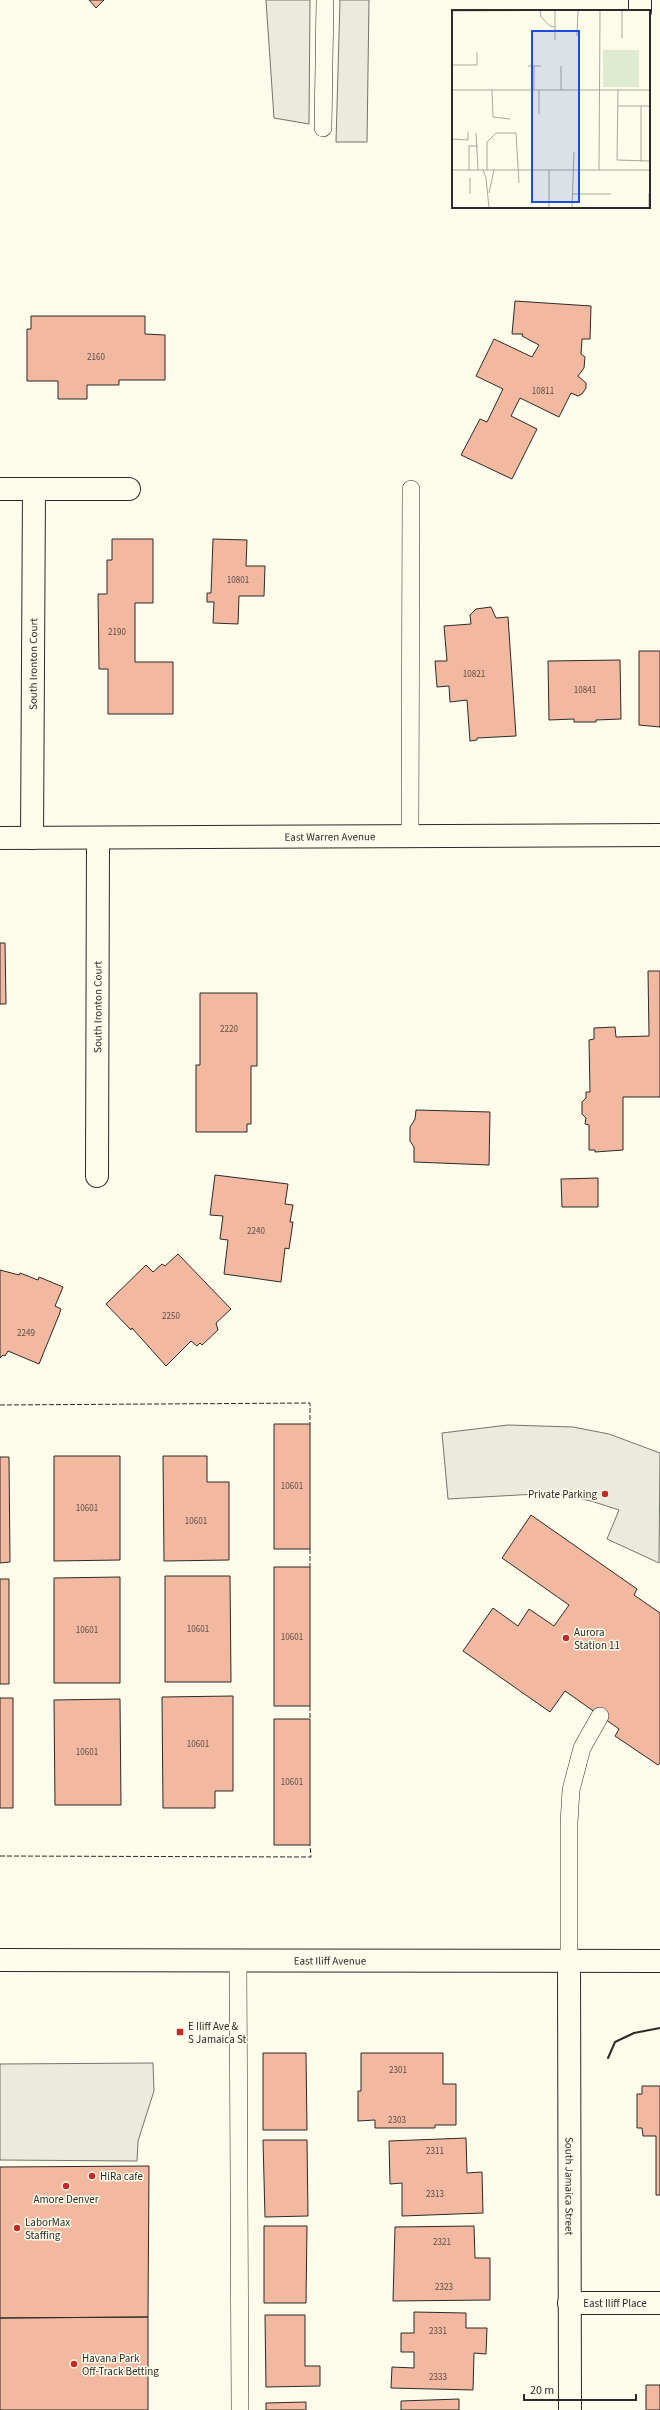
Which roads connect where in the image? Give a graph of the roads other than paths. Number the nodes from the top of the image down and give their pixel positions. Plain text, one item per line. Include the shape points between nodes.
1 (325, 0) edge
2 (323, 128) dead end
3 (0, 489) edge
4 (34, 489) junction
5 (129, 489) dead end
6 (411, 489) dead end
7 (660, 835) edge
8 (410, 836) junction
9 (0, 838) edge
10 (32, 838) junction
11 (98, 838) junction
12 (98, 1176) dead end
13 (600, 1716) dead end
14 (0, 1960) edge
15 (238, 1962) junction
16 (569, 1962) junction
17 (660, 1962) edge
18 (569, 2303) junction
19 (660, 2303) edge
20 (240, 2410) edge
21 (570, 2410) edge

1 - 2 lane
3 - 4 street
4 - 5 street
4 - 10 street, South Ironton Court
6 - 8 lane
7 - 8 street, East Warren Avenue
8 - 11 street, East Warren Avenue
9 - 10 street, East Warren Avenue
10 - 11 street, East Warren Avenue
11 - 12 street, South Ironton Court
13 - 16 lane via 582,1748 571,1790
14 - 15 street, East Iliff Avenue
15 - 16 street, East Iliff Avenue
15 - 20 lane
16 - 17 street, East Iliff Avenue
16 - 18 street, South Jamaica Street
18 - 19 street, East Iliff Place
18 - 21 street, South Jamaica Street

